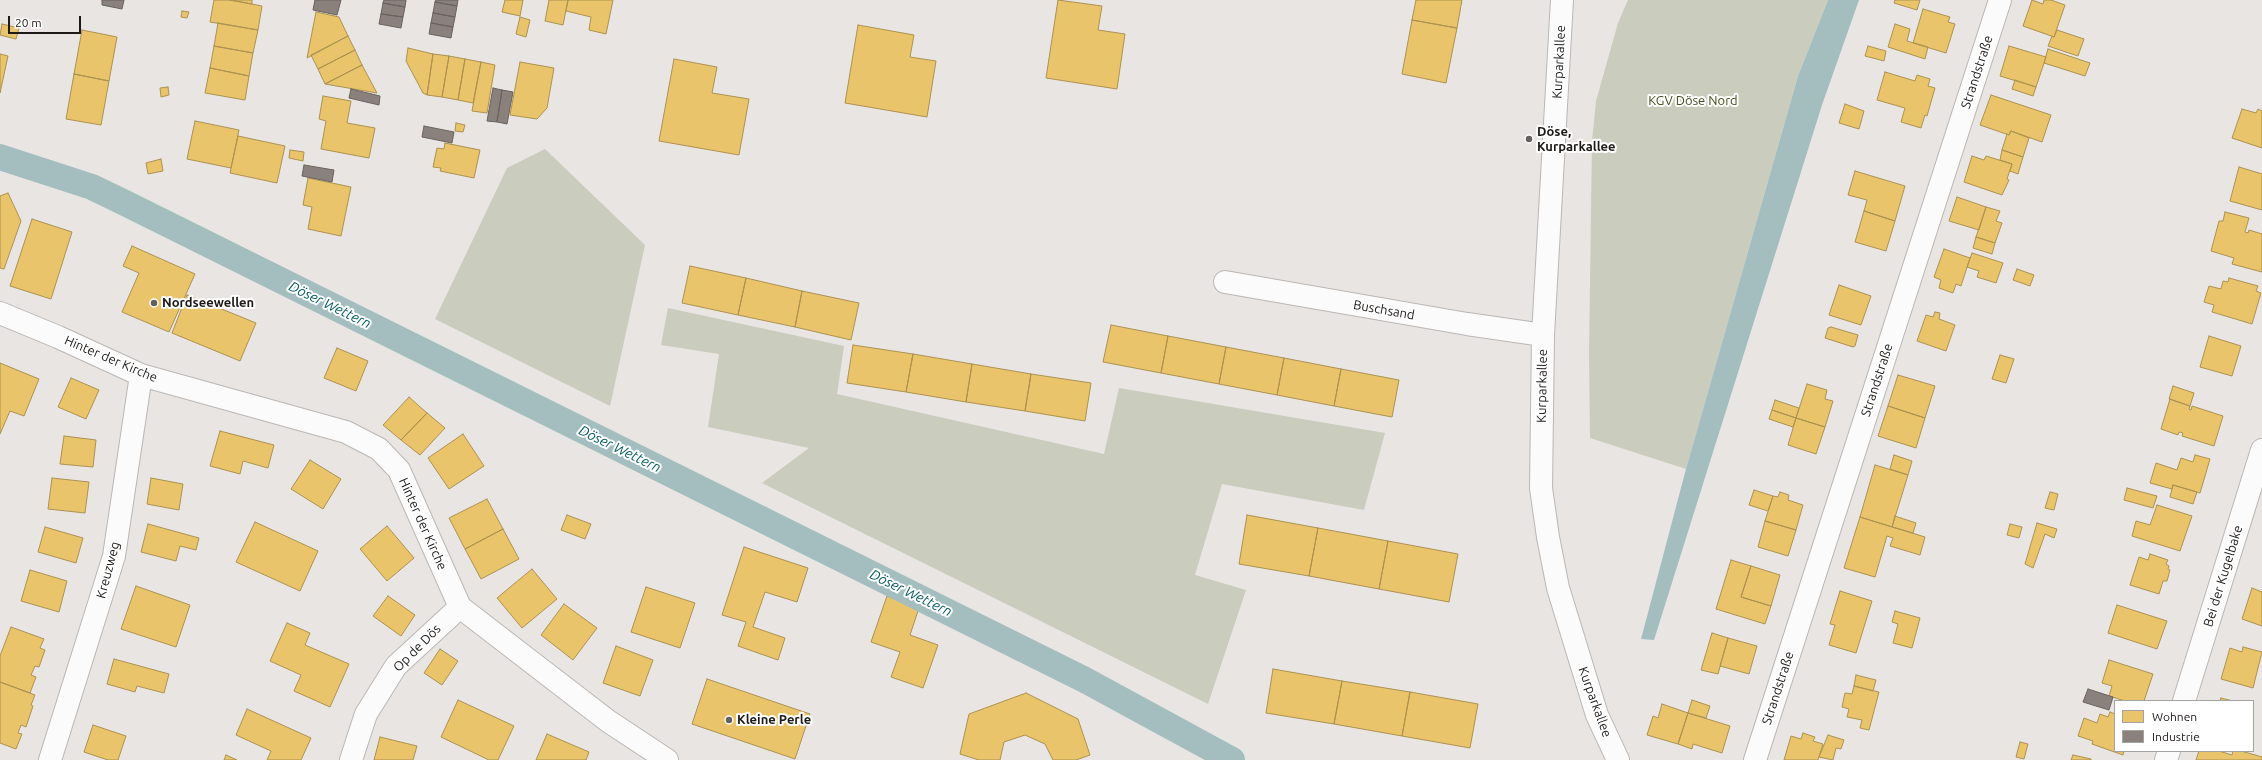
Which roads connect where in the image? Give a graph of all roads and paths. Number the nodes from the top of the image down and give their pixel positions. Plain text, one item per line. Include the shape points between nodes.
1 (1562, 0) edge
2 (2000, 0) edge
3 (1225, 282) dead end
4 (0, 313) edge
5 (1543, 335) junction
6 (141, 375) junction
7 (2262, 450) edge
8 (460, 607) junction
9 (2184, 700) edge
10 (50, 760) edge
11 (351, 760) edge
12 (667, 760) edge
13 (1618, 760) edge
14 (1754, 760) edge

1 - 5 street, Kurparkallee
2 - 14 street, Strandstraße
3 - 5 street, Buschsand
4 - 6 street, Hinter der Kirche
5 - 13 street, Kurparkallee via 1541,488 1548,537 1558,588 1597,715
6 - 8 street, Hinter der Kirche via 346,432 379,449 399,470
6 - 10 street, Kreuzweg via 114,556
7 - 9 street, Bei der Kugelbake
8 - 11 street, Op de Dös via 396,666 366,714
8 - 12 street, Hinter der Kirche via 608,721

